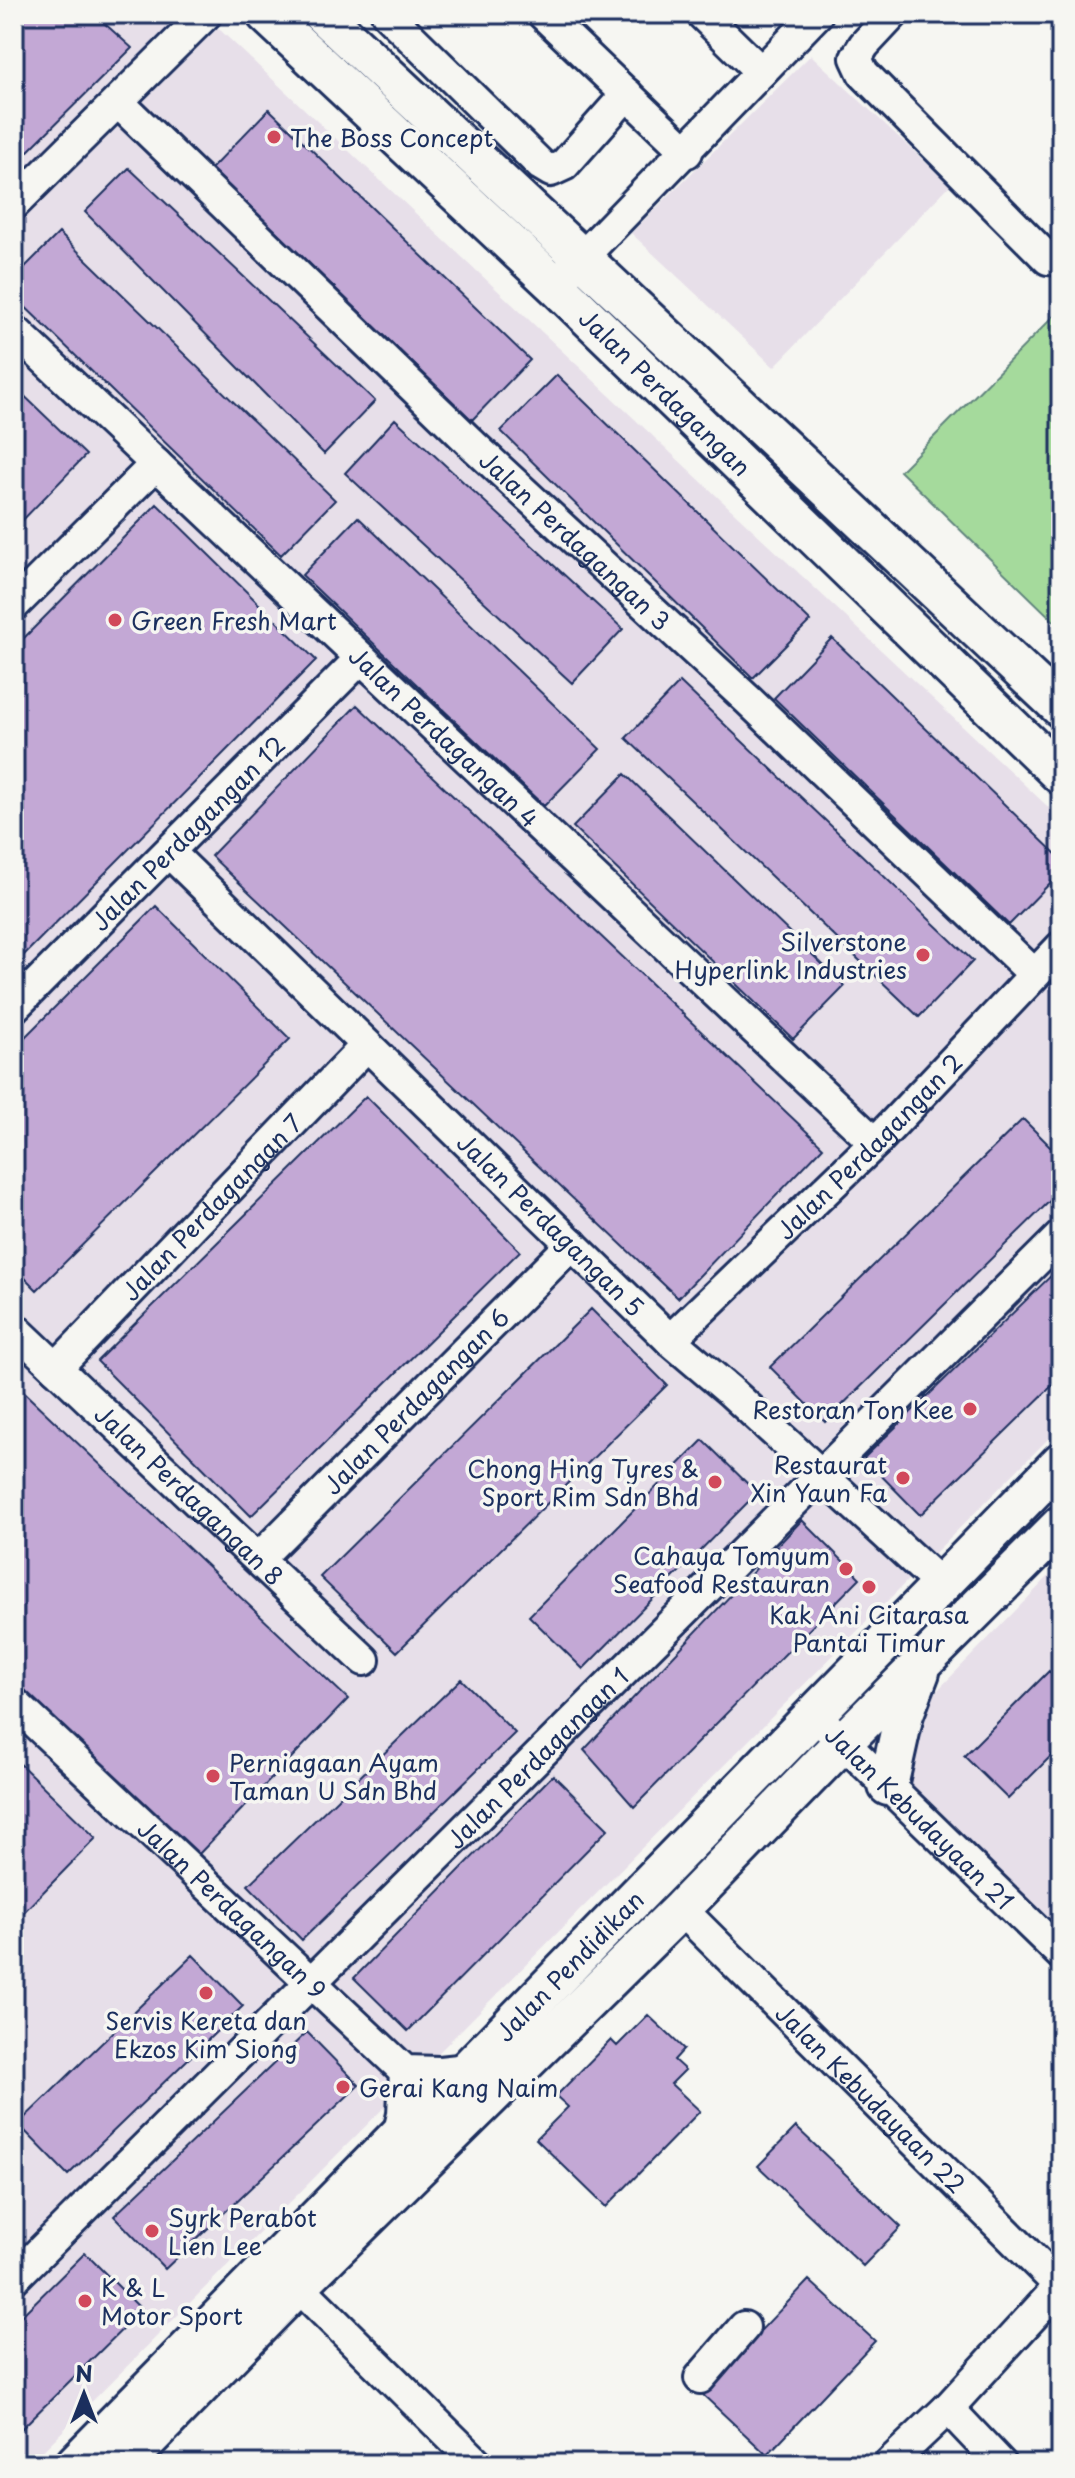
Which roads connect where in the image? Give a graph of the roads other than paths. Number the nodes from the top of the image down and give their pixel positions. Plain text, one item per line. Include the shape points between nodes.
1 (206, 14) edge
2 (266, 14) edge
3 (322, 14) edge
4 (387, 14) edge
5 (543, 14) edge
6 (702, 14) edge
7 (817, 14) edge
8 (893, 14) edge
9 (761, 72) junction
10 (627, 94) junction
11 (119, 103) junction
12 (687, 152) junction
13 (14, 204) edge
14 (1061, 260) edge
15 (568, 272) junction
16 (14, 330) edge
17 (156, 464) junction
18 (14, 605) edge
19 (361, 658) junction
20 (1061, 708) edge
21 (1061, 775) edge
22 (170, 853) junction
23 (1061, 947) edge
24 (1034, 974) junction
25 (14, 1007) edge
26 (366, 1046) junction
27 (875, 1143) junction
28 (1061, 1236) edge
29 (572, 1244) junction
30 (14, 1328) edge
31 (670, 1340) junction
32 (56, 1368) junction
33 (1061, 1462) edge
34 (820, 1476) junction
35 (1061, 1525) edge
36 (259, 1558) junction
37 (941, 1585) junction
38 (364, 1660) dead end
39 (922, 1666) junction
40 (14, 1703) edge
41 (814, 1714) junction
42 (843, 1742) junction
43 (888, 1786) junction
44 (681, 1909) junction
45 (1055, 1936) edge
46 (311, 1982) junction
47 (468, 2069) junction
48 (405, 2071) junction
49 (398, 2136) junction
50 (14, 2278) edge
51 (298, 2286) junction
52 (1061, 2286) edge
53 (744, 2327) dead end
54 (700, 2378) dead end
55 (948, 2408) junction
56 (75, 2464) edge
57 (124, 2464) edge
58 (478, 2464) edge
59 (889, 2464) edge
60 (1001, 2464) edge

1 - 11 street
2 - 15 main road, Jalan Perdagangan
3 - 15 main road, Jalan Perdagangan
4 - 10 street via 551,171 564,165
5 - 10 street
6 - 9 street
7 - 9 street
8 - 14 street via 856,58 863,73 1048,259
9 - 12 street
10 - 12 street
11 - 13 street
11 - 24 street, Jalan Perdagangan 3
12 - 15 street
15 - 20 main road, Jalan Perdagangan
15 - 21 main road, Jalan Perdagangan
16 - 17 street, Jalan Perdagangan 4
17 - 18 street
17 - 19 street, Jalan Perdagangan 4
19 - 22 street, Jalan Perdagangan 12
19 - 27 street, Jalan Perdagangan 4
22 - 25 street, Jalan Perdagangan 12
22 - 26 street, Jalan Perdagangan 5
23 - 24 street, Jalan Perdagangan 2
24 - 27 street, Jalan Perdagangan 2
26 - 29 street, Jalan Perdagangan 5
26 - 32 street, Jalan Perdagangan 7
27 - 31 street, Jalan Perdagangan 2
28 - 34 street, Jalan Perdagangan 1
29 - 31 street, Jalan Perdagangan 5
29 - 36 street, Jalan Perdagangan 6
30 - 32 street, Jalan Perdagangan 8
31 - 34 street, Jalan Perdagangan 5
32 - 36 street, Jalan Perdagangan 8
33 - 37 main road, Jalan Pendidikan
34 - 37 street, Jalan Perdagangan 5
34 - 46 street, Jalan Perdagangan 1
35 - 39 main road, Jalan Pendidikan
36 - 38 street, Jalan Perdagangan 8
37 - 41 main road, Jalan Pendidikan
39 - 42 main road, Jalan Pendidikan
39 - 43 main road via 904,1714
40 - 46 street, Jalan Perdagangan 9
41 - 42 street, Jalan Kebudayaan 21
41 - 47 main road, Jalan Pendidikan
42 - 43 street, Jalan Kebudayaan 21
42 - 44 main road, Jalan Pendidikan
43 - 45 street, Jalan Kebudayaan 21
44 - 51 main road, Jalan Pendidikan
44 - 52 street, Jalan Kebudayaan 22
46 - 48 street, Jalan Perdagangan 9
46 - 50 street, Jalan Perdagangan 1
47 - 48 street
47 - 49 main road, Jalan Pendidikan
48 - 49 street
49 - 56 main road, Jalan Pendidikan
51 - 57 main road, Jalan Pendidikan
51 - 58 street
52 - 55 street
53 - 54 street
55 - 59 street
55 - 60 street

